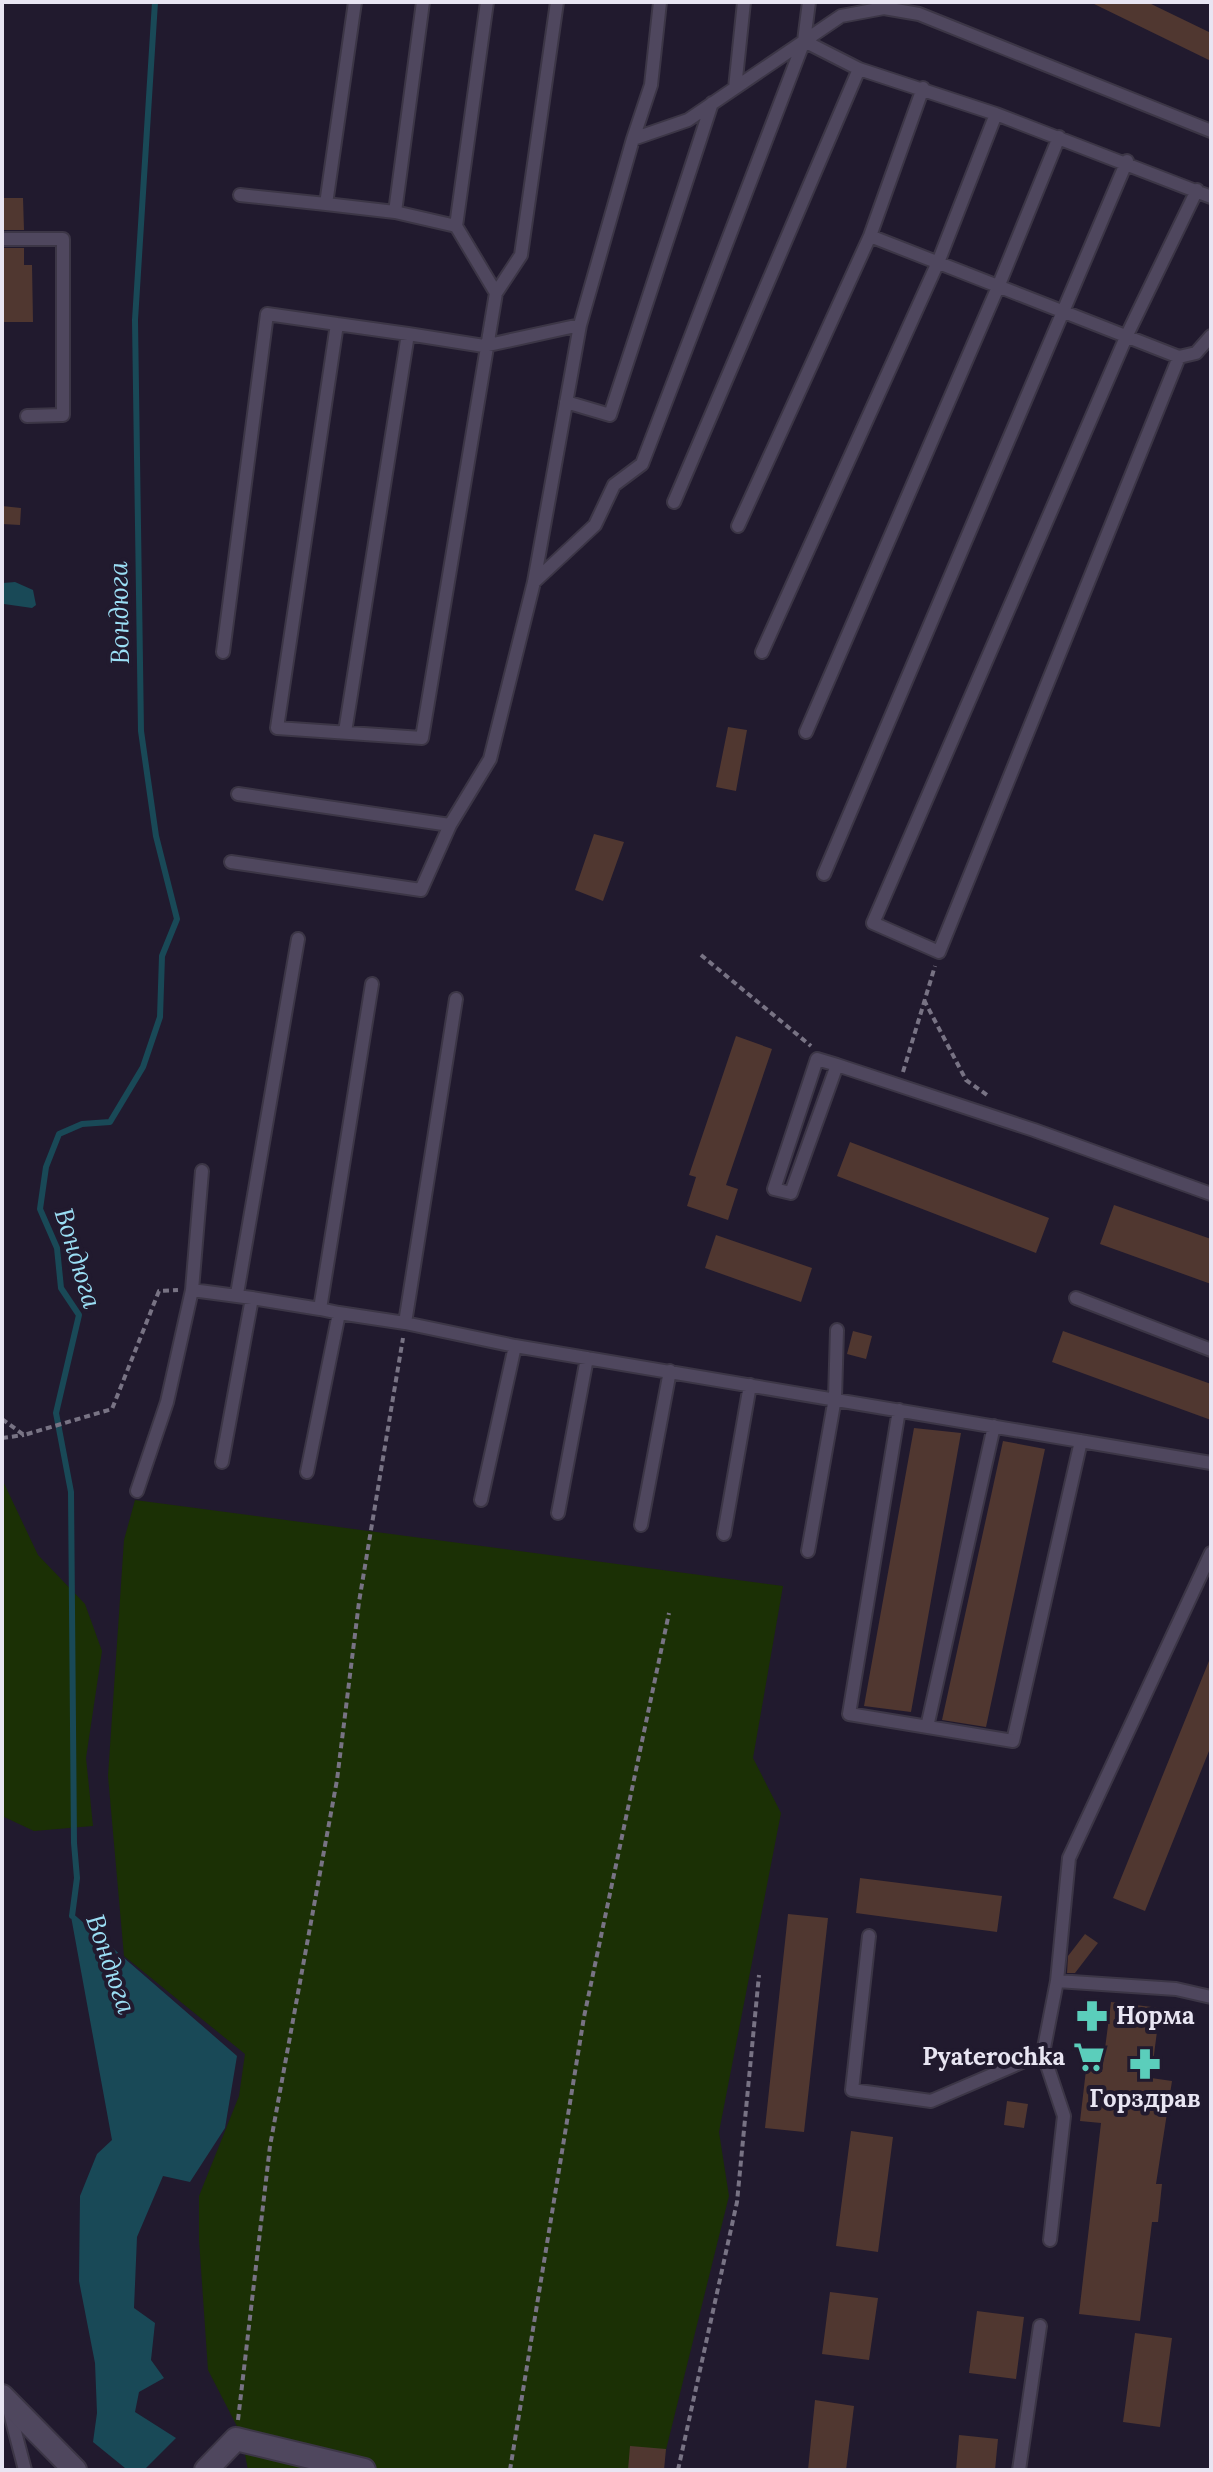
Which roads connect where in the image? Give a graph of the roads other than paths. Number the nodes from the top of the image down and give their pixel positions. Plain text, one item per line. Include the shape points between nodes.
1 (355, 2) edge
2 (423, 2) edge
3 (487, 2) edge
4 (557, 2) edge
5 (660, 2) edge
6 (744, 2) edge
7 (809, 2) edge
8 (884, 5) edge
9 (804, 41) junction
10 (859, 69) junction
11 (735, 88) junction
12 (923, 88) junction
13 (712, 103) junction
14 (996, 114) junction
15 (1211, 131) edge
16 (1059, 137) junction
17 (633, 139) junction
18 (1127, 161) junction
19 (1197, 190) junction
20 (240, 195) dead end
21 (1211, 197) edge
22 (326, 204) junction
23 (395, 212) junction
24 (456, 226) junction
25 (870, 236) junction
26 (2, 239) edge
27 (939, 260) junction
28 (998, 287) junction
29 (496, 293) junction
30 (1065, 312) junction
31 (337, 324) junction
32 (580, 325) junction
33 (408, 334) junction
34 (1127, 335) junction
35 (1211, 336) edge
36 (484, 346) junction
37 (1179, 357) junction
38 (566, 402) junction
39 (27, 416) dead end
40 (674, 502) dead end
41 (738, 526) dead end
42 (534, 582) junction
43 (223, 652) dead end
44 (762, 652) dead end
45 (345, 732) junction
46 (806, 732) dead end
47 (238, 794) dead end
48 (450, 825) junction
49 (231, 862) dead end
50 (824, 874) dead end
51 (298, 939) dead end
52 (372, 984) dead end
53 (456, 999) dead end
54 (837, 1065) junction
55 (202, 1171) dead end
56 (1211, 1194) edge
57 (192, 1290) junction
58 (237, 1294) junction
59 (252, 1298) junction
60 (1076, 1298) dead end
61 (320, 1309) junction
62 (339, 1313) junction
63 (405, 1323) junction
64 (837, 1330) dead end
65 (515, 1346) junction
66 (1211, 1350) edge
67 (587, 1358) junction
68 (670, 1371) junction
69 (750, 1385) junction
70 (835, 1398) junction
71 (899, 1410) junction
72 (994, 1426) junction
73 (1081, 1441) junction
74 (222, 1462) dead end
75 (1211, 1463) edge
76 (307, 1472) dead end
77 (137, 1491) dead end
78 (481, 1500) dead end
79 (558, 1513) dead end
80 (641, 1525) dead end
81 (724, 1534) dead end
82 (808, 1551) dead end
83 (1211, 1553) edge
84 (927, 1727) junction
85 (869, 1936) dead end
86 (1057, 1981) junction
87 (1211, 1997) edge
88 (1043, 2053) junction
89 (1050, 2240) dead end
90 (1040, 2326) dead end
91 (5, 2399) edge
92 (25, 2470) edge
93 (75, 2470) edge
94 (206, 2470) edge
95 (364, 2470) edge
96 (1019, 2470) edge

1 - 22 lane
2 - 23 lane
3 - 24 lane
4 - 29 lane via 521,255
5 - 17 lane via 651,85
6 - 11 lane
7 - 9 lane
8 - 9 lane via 841,16
8 - 15 lane via 932,19
9 - 10 lane
9 - 11 lane
9 - 42 lane via 642,464 614,485 595,525
10 - 12 lane
10 - 40 lane
11 - 13 lane
12 - 14 lane
12 - 25 lane
13 - 17 lane via 688,120
13 - 38 lane via 610,415
14 - 16 lane
14 - 27 lane
16 - 18 lane
16 - 28 lane
17 - 32 lane
18 - 19 lane
18 - 30 lane
19 - 21 lane
19 - 34 lane
20 - 22 lane
22 - 23 lane
23 - 24 lane
24 - 29 lane
25 - 27 lane
25 - 41 lane
26 - 39 lane via 63,239 63,415
27 - 28 lane
27 - 44 lane
28 - 30 lane
28 - 46 lane
29 - 36 lane
30 - 34 lane
30 - 50 lane
31 - 33 lane
31 - 43 lane via 267,314
31 - 45 lane via 277,728
32 - 36 lane
32 - 38 lane
33 - 36 lane
33 - 45 lane
34 - 37 lane
34 - 37 lane via 873,923 939,952
35 - 37 lane via 1196,353
36 - 45 lane via 422,738
38 - 42 lane
42 - 48 lane via 490,759
47 - 48 lane
48 - 49 lane via 421,890
51 - 58 lane
52 - 61 lane
53 - 63 lane
54 - 54 lane via 817,1059 774,1189 791,1193
54 - 56 lane
55 - 57 lane
57 - 58 lane
57 - 77 lane via 167,1402
58 - 59 lane
59 - 61 lane
59 - 74 lane
60 - 66 lane
61 - 62 lane
62 - 63 lane
62 - 76 lane
63 - 65 lane
64 - 70 lane
65 - 67 lane
65 - 78 lane
67 - 68 lane
67 - 79 lane
68 - 69 lane
68 - 80 lane
69 - 70 lane
69 - 81 lane
70 - 71 lane
70 - 82 lane
71 - 72 lane
71 - 84 lane via 849,1714
72 - 73 lane
72 - 84 lane
73 - 75 lane
73 - 84 lane via 1013,1741
83 - 86 lane via 1069,1858
85 - 88 lane via 852,2090 931,2101
86 - 87 lane via 1176,1989
86 - 88 lane
88 - 89 lane via 1064,2116
90 - 96 lane
91 - 92 lane
91 - 93 street
94 - 95 street via 236,2439

